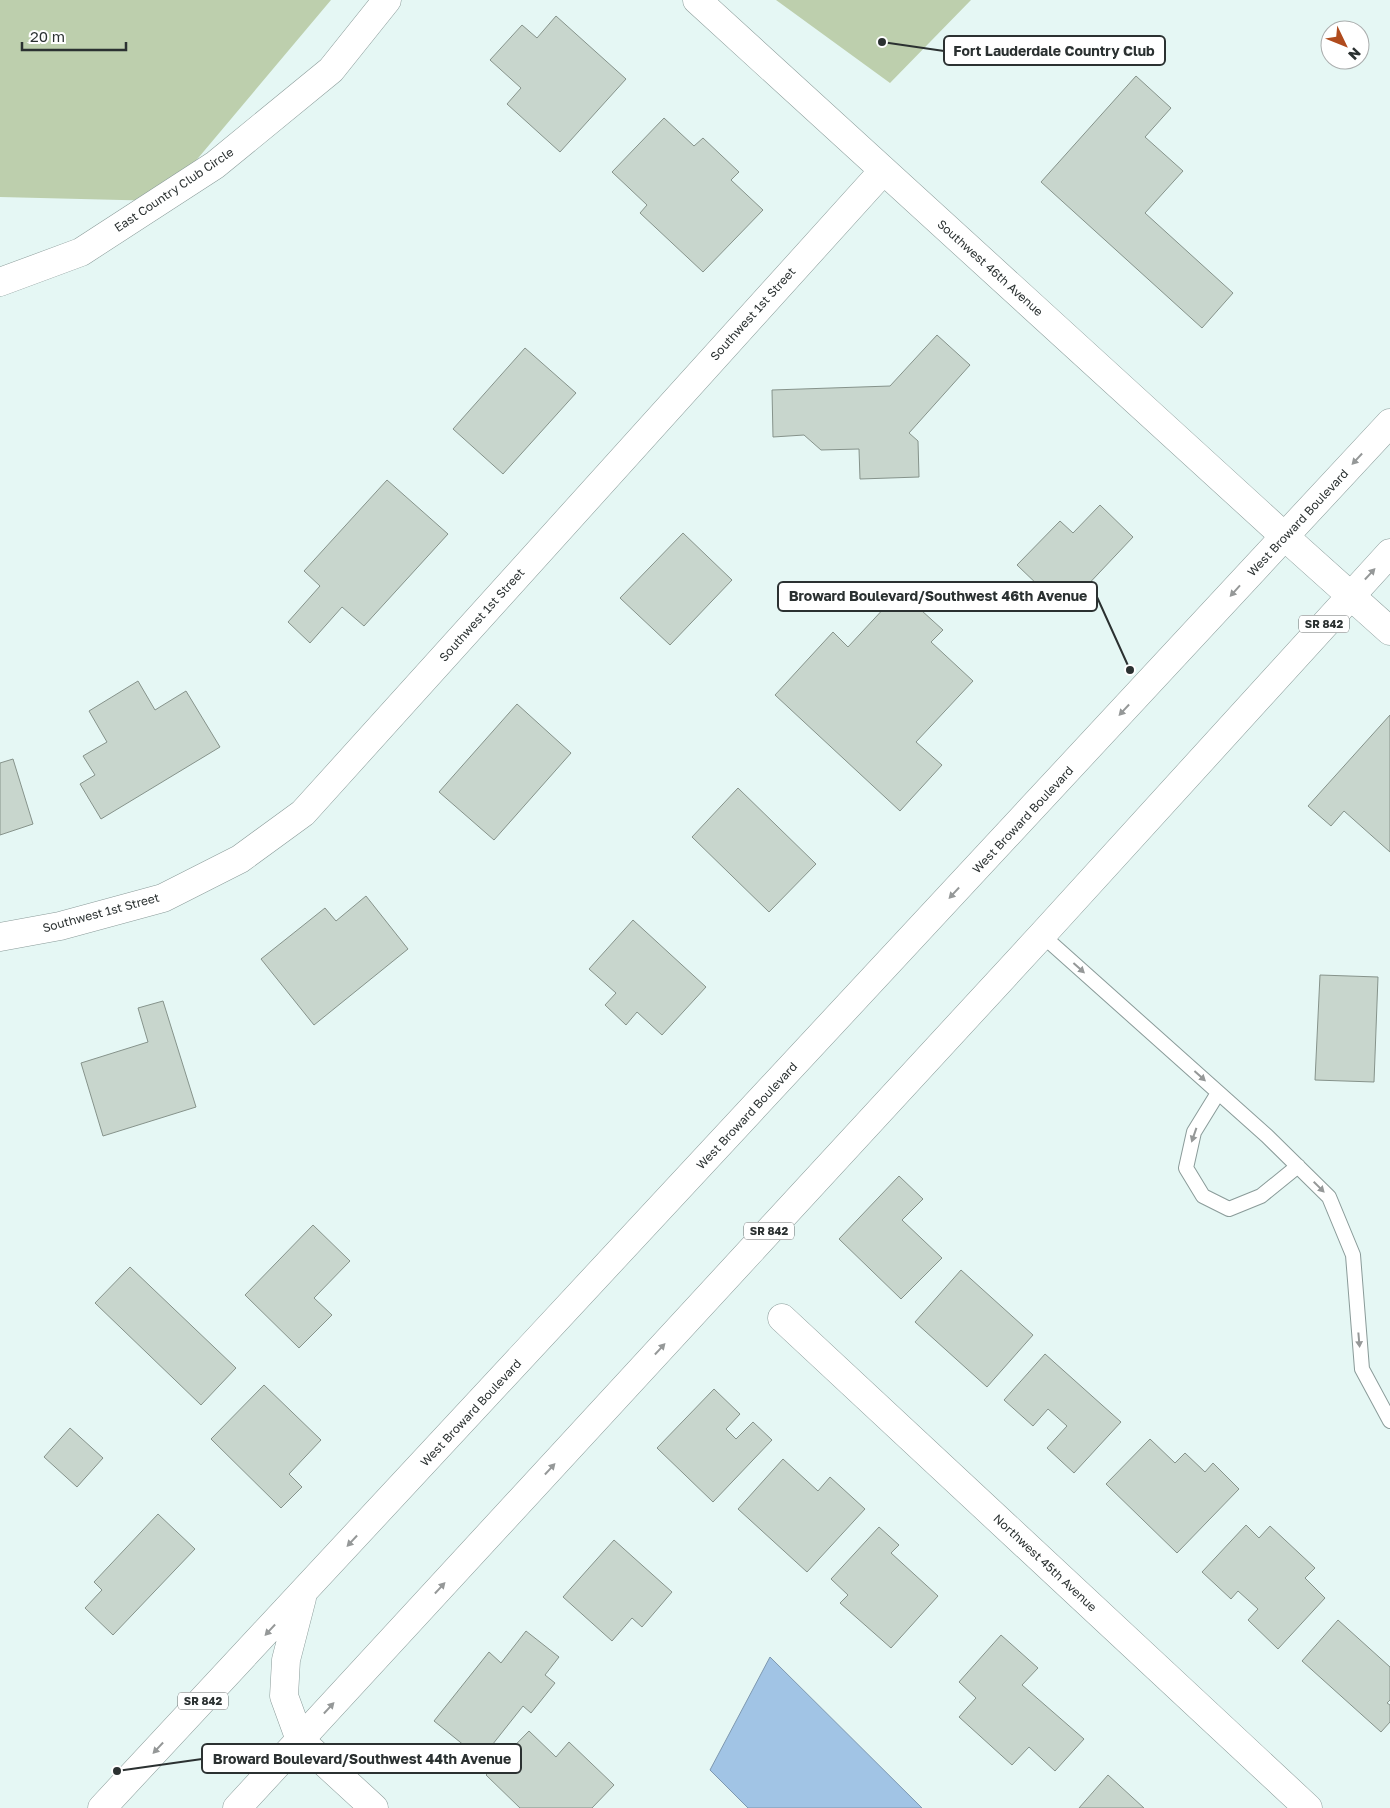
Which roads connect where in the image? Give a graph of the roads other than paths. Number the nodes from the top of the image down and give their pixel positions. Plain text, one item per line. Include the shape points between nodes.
1 (387, 0) edge
2 (696, 0) edge
3 (883, 171) junction
4 (0, 282) edge
5 (1390, 423) edge
6 (1284, 536) junction
7 (1390, 552) edge
8 (1350, 596) junction
9 (1390, 630) edge
10 (1042, 935) junction
11 (0, 937) edge
12 (1218, 1093) junction
13 (1298, 1166) junction
14 (782, 1318) dead end
15 (1390, 1421) edge
16 (303, 1594) junction
17 (300, 1740) junction
18 (102, 1808) edge
19 (237, 1808) edge
20 (374, 1808) edge
21 (1308, 1808) edge

1 - 4 main road, East Country Club Circle via 331,70 215,165 81,252
2 - 3 main road, Southwest 46th Avenue
3 - 6 main road, Southwest 46th Avenue
3 - 11 main road, Southwest 1st Street via 303,813 240,858 163,898 60,926
5 -> 6 main road, West Broward Boulevard / SR 842
6 - 8 main road, Southwest 46th Avenue
6 -> 16 main road, West Broward Boulevard / SR 842
8 -> 7 main road, SR 842
8 - 9 main road, Southwest 46th Avenue
8 - 10 main road, SR 842
10 -> 12 lane
17 -> 10 main road, SR 842
12 - 13 lane
12 -> 13 lane via 1194,1132 1186,1168 1203,1196 1229,1209 1261,1196
13 -> 15 lane via 1329,1197 1353,1256 1362,1369
14 - 21 main road, Northwest 45th Avenue
16 - 17 main road via 286,1660 284,1696
16 -> 18 main road, West Broward Boulevard / SR 842
17 - 19 main road, SR 842
17 - 20 main road

